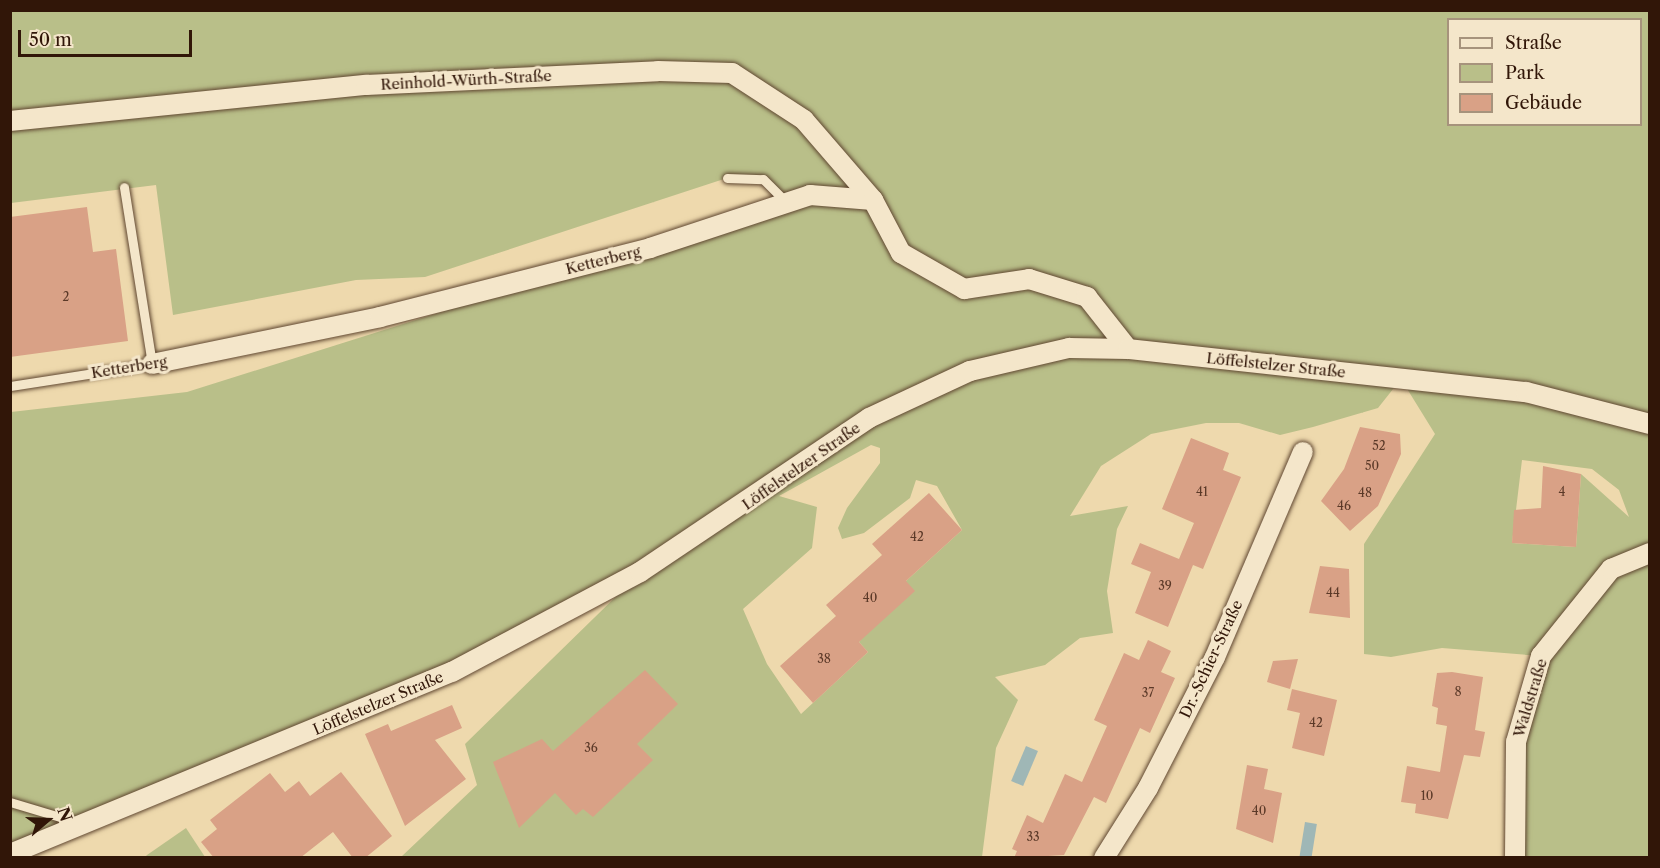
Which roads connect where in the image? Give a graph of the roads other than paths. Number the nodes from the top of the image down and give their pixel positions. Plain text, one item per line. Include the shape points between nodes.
1 (10, 121) edge
2 (727, 178) dead end
3 (124, 187) dead end
4 (873, 200) junction
5 (787, 203) junction
6 (1128, 350) junction
7 (152, 364) junction
8 (10, 386) edge
9 (1650, 424) edge
10 (1303, 452) dead end
11 (1650, 553) edge
12 (10, 802) edge
13 (87, 825) junction
14 (10, 854) edge
15 (1104, 858) edge
16 (1515, 858) edge

1 - 4 street, Reinhold-Würth-Straße via 366,85 658,71 732,73 804,120
2 - 5 lane via 763,179
3 - 7 lane
4 - 5 street, Ketterberg via 810,195
4 - 6 street via 901,253 964,289 1029,279 1087,297
5 - 7 street, Ketterberg via 650,248 380,316
6 - 9 street, Löffelstelzer Straße via 1526,392
6 - 13 street, Löffelstelzer Straße via 1069,348 970,370 869,418 640,572 452,672
7 - 8 lane, Ketterberg
10 - 15 street, Dr.-Schier-Straße via 1215,657 1148,788
11 - 16 street, Waldstraße via 1611,569 1541,656 1516,742
12 - 13 lane
13 - 14 street, Löffelstelzer Straße

